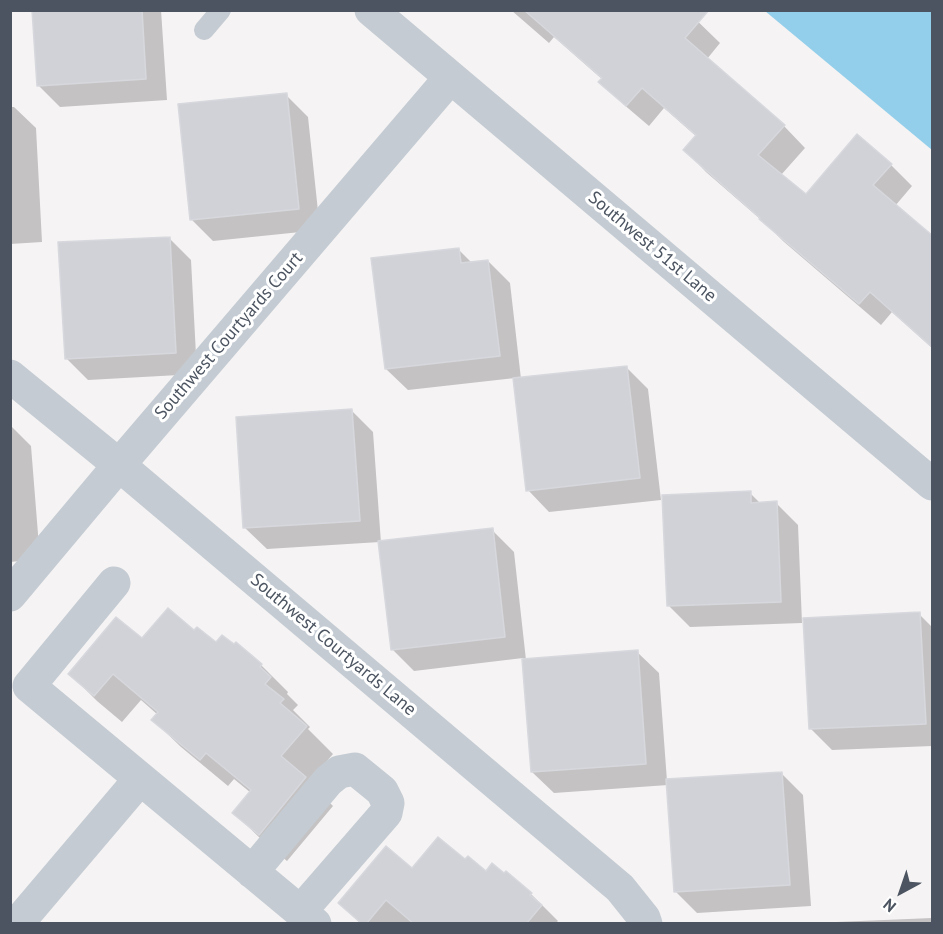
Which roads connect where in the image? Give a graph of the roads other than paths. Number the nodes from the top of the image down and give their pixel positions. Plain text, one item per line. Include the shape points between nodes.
1 (221, 10) edge
2 (371, 10) edge
3 (204, 30) dead end
4 (450, 78) junction
5 (10, 376) edge
6 (119, 465) junction
7 (933, 484) edge
8 (114, 583) dead end
9 (10, 596) edge
10 (140, 779) junction
11 (252, 872) junction
12 (307, 918) edge
13 (17, 924) edge
14 (646, 924) edge

1 - 3 lane
2 - 4 street, Southwest 51st Lane
4 - 6 street, Southwest Courtyards Court
4 - 7 street, Southwest 51st Lane
5 - 6 street, Southwest Courtyards Lane
6 - 9 street, Southwest Courtyards Court
6 - 14 street, Southwest Courtyards Lane via 620,888
8 - 10 street via 29,686
10 - 11 street
10 - 13 street
11 - 12 street
11 - 12 street via 339,772 355,769 382,791 388,803 386,813

